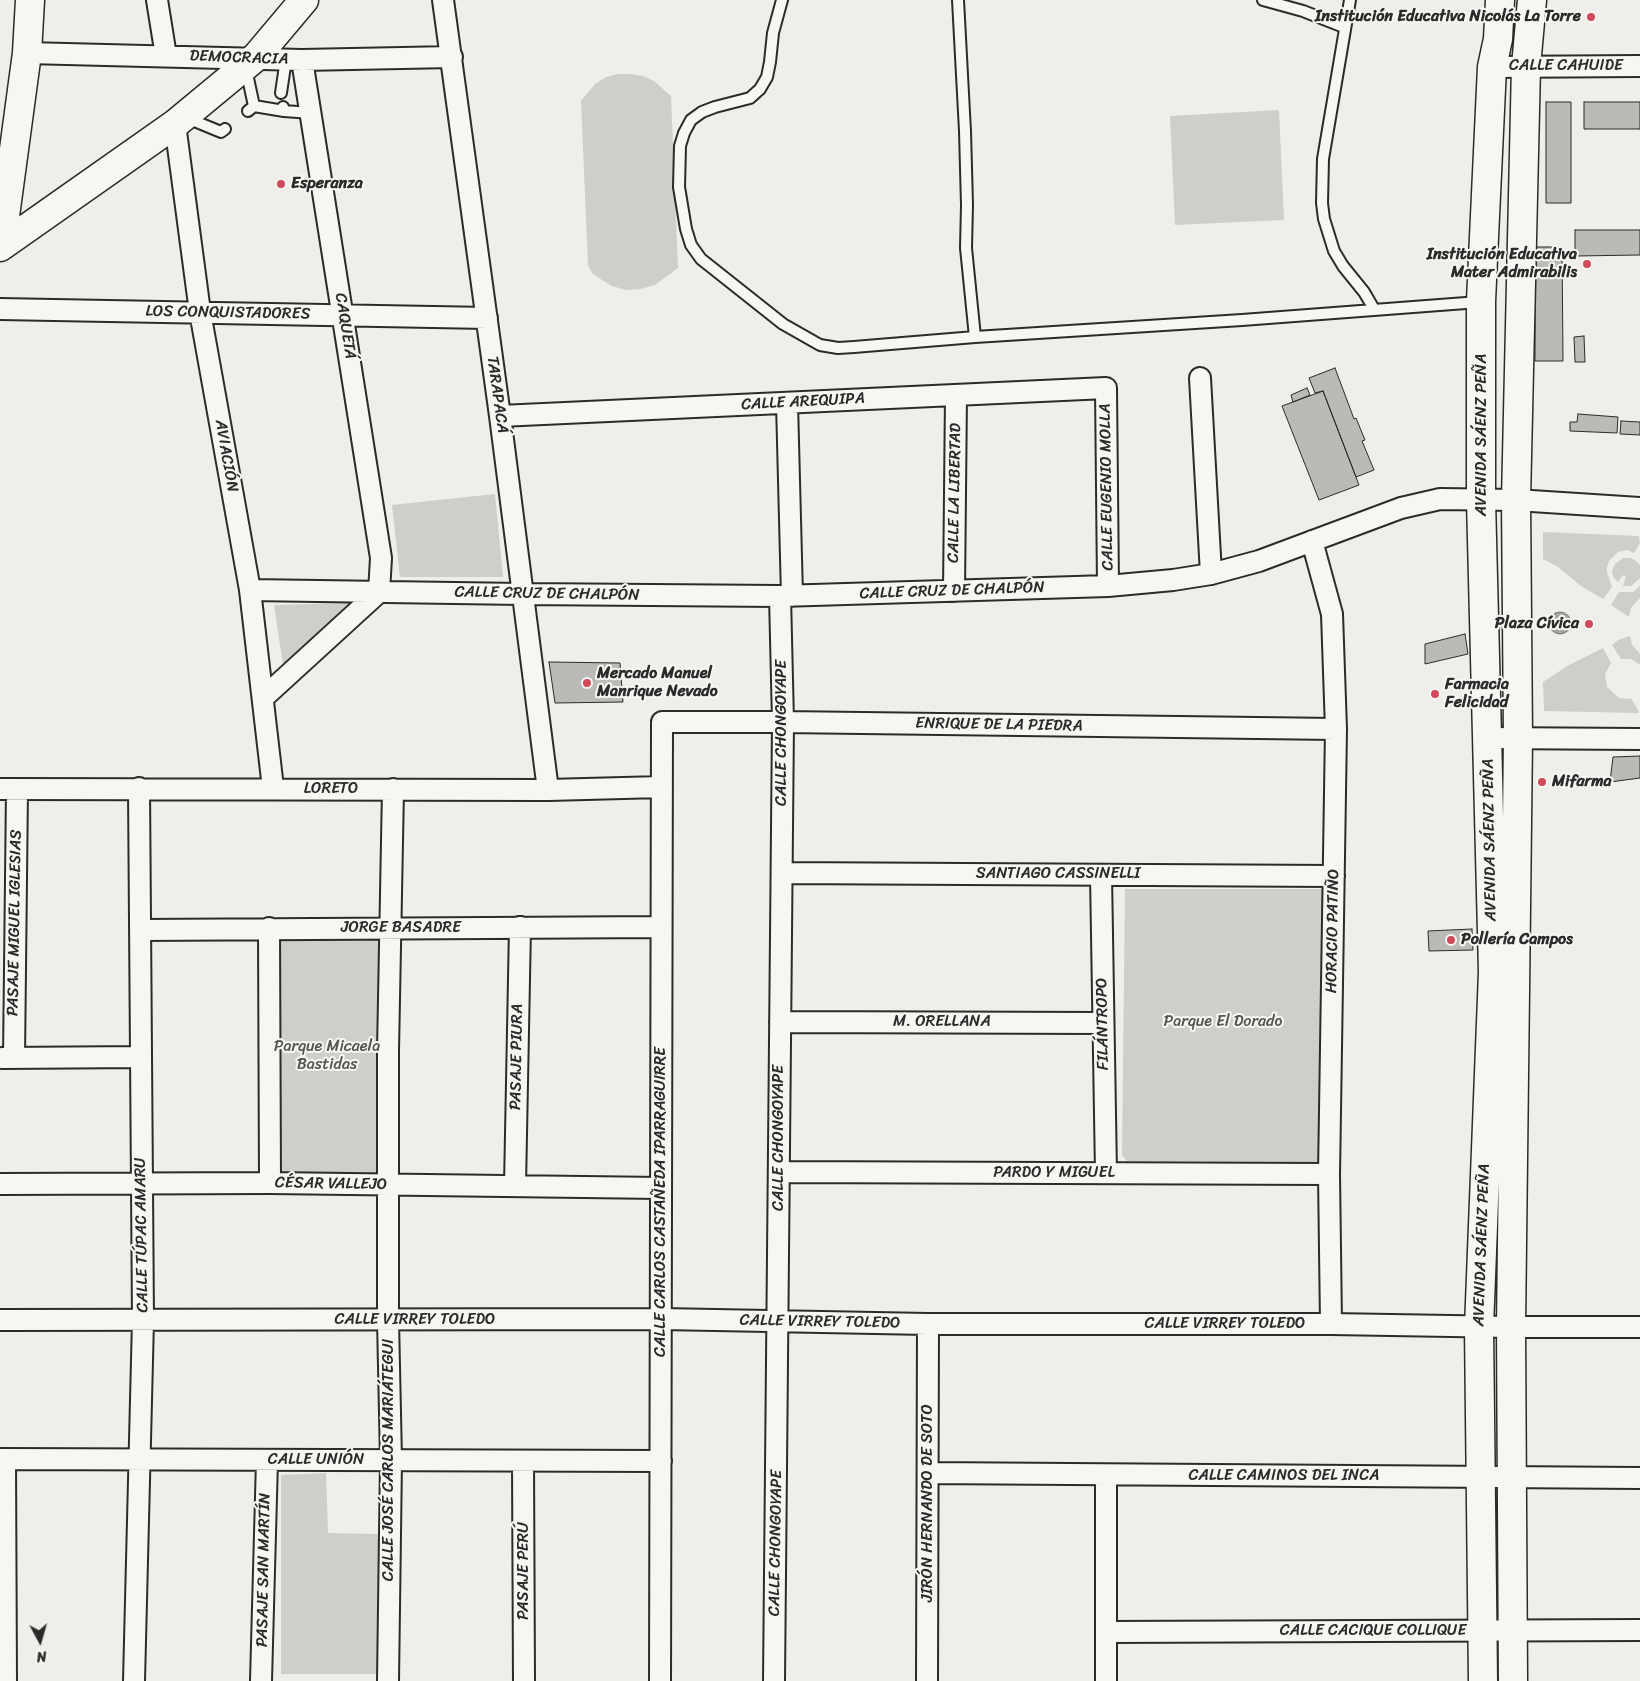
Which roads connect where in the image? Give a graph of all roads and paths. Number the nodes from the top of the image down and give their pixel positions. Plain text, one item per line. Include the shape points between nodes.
1 (30, 0) edge
2 (157, 0) edge
3 (304, 0) edge
4 (443, 0) edge
5 (782, 0) edge
6 (958, 0) edge
7 (1263, 0) edge
8 (1350, 0) edge
9 (1500, 0) edge
10 (1532, 0) edge
11 (1344, 27) junction
12 (27, 53) junction
13 (166, 56) junction
14 (452, 57) junction
15 (294, 59) junction
16 (251, 62) junction
17 (1526, 66) junction
18 (1640, 66) edge
19 (1492, 67) junction
20 (281, 92) dead end
21 (311, 113) junction
22 (180, 120) junction
23 (225, 129) dead end
24 (7, 241) edge
25 (1481, 302) junction
26 (0, 309) edge
27 (1374, 309) junction
28 (200, 312) junction
29 (343, 315) junction
30 (486, 318) junction
31 (974, 337) junction
32 (1200, 378) dead end
33 (1106, 388) joint
34 (956, 395) junction
35 (786, 403) junction
36 (500, 416) junction
37 (1481, 500) junction
38 (1516, 500) junction
39 (1640, 508) edge
40 (1312, 541) junction
41 (1211, 574) junction
42 (1108, 586) junction
43 (250, 590) junction
44 (954, 591) junction
45 (379, 592) junction
46 (522, 594) junction
47 (786, 596) junction
48 (263, 698) junction
49 (662, 722) joint
50 (783, 722) junction
51 (1336, 729) junction
52 (1487, 738) junction
53 (1518, 738) junction
54 (1640, 739) edge
55 (661, 787) junction
56 (140, 788) junction
57 (273, 788) junction
58 (8, 789) edge
59 (393, 789) junction
60 (548, 790) junction
61 (782, 873) junction
62 (1101, 875) junction
63 (1334, 876) junction
64 (661, 927) junction
65 (269, 928) junction
66 (391, 928) junction
67 (520, 928) junction
68 (141, 930) junction
69 (780, 1022) junction
70 (1103, 1023) junction
71 (141, 1057) junction
72 (7, 1058) edge
73 (779, 1172) junction
74 (1106, 1173) junction
75 (1329, 1174) junction
76 (141, 1182) junction
77 (270, 1183) junction
78 (0, 1184) edge
79 (388, 1184) junction
80 (515, 1186) junction
81 (661, 1188) junction
82 (662, 1319) junction
83 (0, 1320) edge
84 (142, 1320) junction
85 (388, 1320) junction
86 (778, 1321) junction
87 (928, 1324) junction
88 (1331, 1324) junction
89 (1479, 1327) junction
90 (1640, 1327) edge
91 (1511, 1328) junction
92 (2, 1459) edge
93 (140, 1459) junction
94 (267, 1460) junction
95 (391, 1460) junction
96 (524, 1461) junction
97 (661, 1461) junction
98 (928, 1473) junction
99 (1106, 1474) junction
100 (1482, 1477) junction
101 (1512, 1477) junction
102 (1640, 1478) edge
103 (1483, 1630) junction
104 (1514, 1630) junction
105 (1640, 1630) edge
106 (1106, 1632) junction
107 (6, 1681) edge
108 (134, 1681) edge
109 (262, 1681) edge
110 (388, 1681) edge
111 (524, 1681) edge
112 (660, 1681) edge
113 (774, 1681) edge
114 (928, 1681) edge
115 (1106, 1681) edge
116 (1483, 1681) edge
117 (1513, 1681) edge

1 - 12 street
2 - 13 street
3 - 16 street
4 - 14 street, TARAPACÁ
5 - 31 lane via 773,33 767,77 760,90 750,98 702,112 691,120 684,133 679,187 691,245 712,269 783,324 820,345 838,348
6 - 31 lane via 965,131 966,248
7 - 11 lane
8 - 11 lane
9 - 19 street, AVENIDA SÁENZ PEÑA via 1498,38
10 - 17 street, AVENIDA SÁENZ PEÑA
11 - 27 lane via 1323,159 1322,203 1334,251
12 - 13 street, DEMOCRACIA
12 - 24 street via 6,216
13 - 16 street, DEMOCRACIA
14 - 15 street, DEMOCRACIA
14 - 30 street, TARAPACÁ
15 - 16 street, DEMOCRACIA
15 - 20 lane
15 - 21 street, CAQUETÁ
16 - 21 lane via 251,109
16 - 22 street
17 - 18 street, CALLE CAHUIDE
17 - 19 street, CALLE CAHUIDE
17 - 38 street, AVENIDA SÁENZ PEÑA
19 - 25 street, AVENIDA SÁENZ PEÑA
21 - 29 street, CAQUETÁ
22 - 23 lane via 221,132
22 - 24 street
22 - 28 street, AVIACIÓN
25 - 27 lane
25 - 37 street, AVENIDA SÁENZ PEÑA
26 - 28 street, LOS CONQUISTADORES
27 - 31 lane
28 - 29 street, LOS CONQUISTADORES
28 - 43 street, AVIACIÓN
29 - 30 street, LOS CONQUISTADORES
29 - 45 street, CAQUETÁ via 381,558
30 - 36 street, TARAPACÁ
32 - 41 street
33 - 34 street, CALLE AREQUIPA
33 - 42 street, CALLE EUGENIO MOLLA
34 - 35 street, CALLE AREQUIPA
34 - 44 street, CALLE LA LIBERTAD
35 - 36 street, CALLE AREQUIPA
35 - 47 street, CALLE CHONGOYAPE
36 - 46 street, TARAPACÁ
37 - 38 street, CALLE CRUZ DE CHALPÓN
37 - 40 street, CALLE CRUZ DE CHALPÓN via 1440,499 1401,508
37 - 52 street, AVENIDA SÁENZ PEÑA
38 - 39 street, CALLE CRUZ DE CHALPÓN
38 - 53 street, AVENIDA SÁENZ PEÑA
40 - 41 street, CALLE CRUZ DE CHALPÓN via 1259,561
40 - 51 street, HORACIO PATIÑO via 1332,614
41 - 42 street, CALLE CRUZ DE CHALPÓN
42 - 44 street, CALLE CRUZ DE CHALPÓN
43 - 45 street, CALLE CRUZ DE CHALPÓN
43 - 48 street, AVIACIÓN
44 - 47 street, CALLE CRUZ DE CHALPÓN
45 - 46 street, CALLE CRUZ DE CHALPÓN
45 - 48 street
46 - 47 street, CALLE CRUZ DE CHALPÓN
46 - 60 street, TARAPACÁ
47 - 50 street, CALLE CHONGOYAPE
48 - 57 street, AVIACIÓN
49 - 50 street, ENRIQUE DE LA PIEDRA
49 - 55 street, CALLE CARLOS CASTAÑEDA IPARRAGUIRRE
50 - 51 street, ENRIQUE DE LA PIEDRA
50 - 61 street, CALLE CHONGOYAPE
51 - 63 street, HORACIO PATIÑO
52 - 53 street
52 - 89 street, AVENIDA SÁENZ PEÑA via 1493,972
53 - 54 street
53 - 91 street, AVENIDA SÁENZ PEÑA
55 - 60 street, LORETO
55 - 64 street, CALLE CARLOS CASTAÑEDA IPARRAGUIRRE
56 - 57 street, LORETO
56 - 58 street, LORETO
56 - 68 street, CALLE TÚPAC AMARU
57 - 59 street, LORETO
58 - 72 street, PASAJE MIGUEL IGLESIAS
59 - 60 street, LORETO
59 - 66 street, CALLE JOSÉ CARLOS MARIÁTEGUI
61 - 62 street, SANTIAGO CASSINELLI
61 - 69 street, CALLE CHONGOYAPE
62 - 63 street, SANTIAGO CASSINELLI
62 - 70 street, FILÁNTROPO
63 - 75 street, HORACIO PATIÑO
64 - 67 street, JORGE BASADRE
64 - 81 street, CALLE CARLOS CASTAÑEDA IPARRAGUIRRE
65 - 66 street, JORGE BASADRE
65 - 68 street, JORGE BASADRE
65 - 77 street
66 - 67 street, JORGE BASADRE
66 - 79 street, CALLE JOSÉ CARLOS MARIÁTEGUI
67 - 80 street, PASAJE PIURA
68 - 71 street, CALLE TÚPAC AMARU
69 - 70 street, M. ORELLANA
69 - 73 street, CALLE CHONGOYAPE
70 - 74 street, FILÁNTROPO
71 - 72 street
71 - 76 street, CALLE TÚPAC AMARU
73 - 74 street, PARDO Y MIGUEL
73 - 86 street, CALLE CHONGOYAPE
74 - 75 street, PARDO Y MIGUEL
75 - 88 street, HORACIO PATIÑO
76 - 77 street, CÉSAR VALLEJO
76 - 78 street, CÉSAR VALLEJO
76 - 84 street, CALLE TÚPAC AMARU
77 - 79 street, CÉSAR VALLEJO
79 - 80 street, CÉSAR VALLEJO
79 - 85 street, CALLE JOSÉ CARLOS MARIÁTEGUI
80 - 81 street, CÉSAR VALLEJO
81 - 82 street, CALLE CARLOS CASTAÑEDA IPARRAGUIRRE
82 - 85 street, CALLE VIRREY TOLEDO
82 - 86 street, CALLE VIRREY TOLEDO
82 - 97 street, CALLE CARLOS CASTAÑEDA IPARRAGUIRRE
83 - 84 street, CALLE VIRREY TOLEDO
84 - 85 street, CALLE VIRREY TOLEDO
84 - 93 street, CALLE TÚPAC AMARU
85 - 95 street, CALLE JOSÉ CARLOS MARIÁTEGUI
86 - 87 street, CALLE VIRREY TOLEDO
86 - 113 street, CALLE CHONGOYAPE
87 - 88 street, CALLE VIRREY TOLEDO
87 - 98 street, JIRÓN HERNANDO DE SOTO
88 - 89 street, CALLE VIRREY TOLEDO
89 - 91 street, CALLE VIRREY TOLEDO
89 - 100 street, AVENIDA SÁENZ PEÑA
90 - 91 street, CALLE VIRREY TOLEDO
91 - 101 street, AVENIDA SÁENZ PEÑA
92 - 93 street, CALLE UNIÓN
92 - 107 street
93 - 94 street, CALLE UNIÓN
93 - 108 street, CALLE TÚPAC AMARU
94 - 95 street, CALLE UNIÓN
94 - 109 street, PASAJE SAN MARTÍN
95 - 96 street, CALLE UNIÓN
95 - 110 street, CALLE JOSÉ CARLOS MARIÁTEGUI
96 - 97 street, CALLE UNIÓN
96 - 111 street, PASAJE PERÚ
97 - 112 street, CALLE CARLOS CASTAÑEDA IPARRAGUIRRE
98 - 99 street, CALLE CAMINOS DEL INCA
98 - 114 street, JIRÓN HERNANDO DE SOTO
99 - 100 street, CALLE CAMINOS DEL INCA
99 - 106 street
100 - 101 street, CALLE CAMINOS DEL INCA
100 - 103 street, AVENIDA SÁENZ PEÑA
101 - 102 street, CALLE CAMINOS DEL INCA
101 - 104 street, AVENIDA SÁENZ PEÑA
103 - 104 street, CALLE CACIQUE COLLIQUE
103 - 106 street, CALLE CACIQUE COLLIQUE
103 - 116 street, AVENIDA SÁENZ PEÑA
104 - 105 street, CALLE CACIQUE COLLIQUE
104 - 117 street, AVENIDA SÁENZ PEÑA
106 - 115 street

